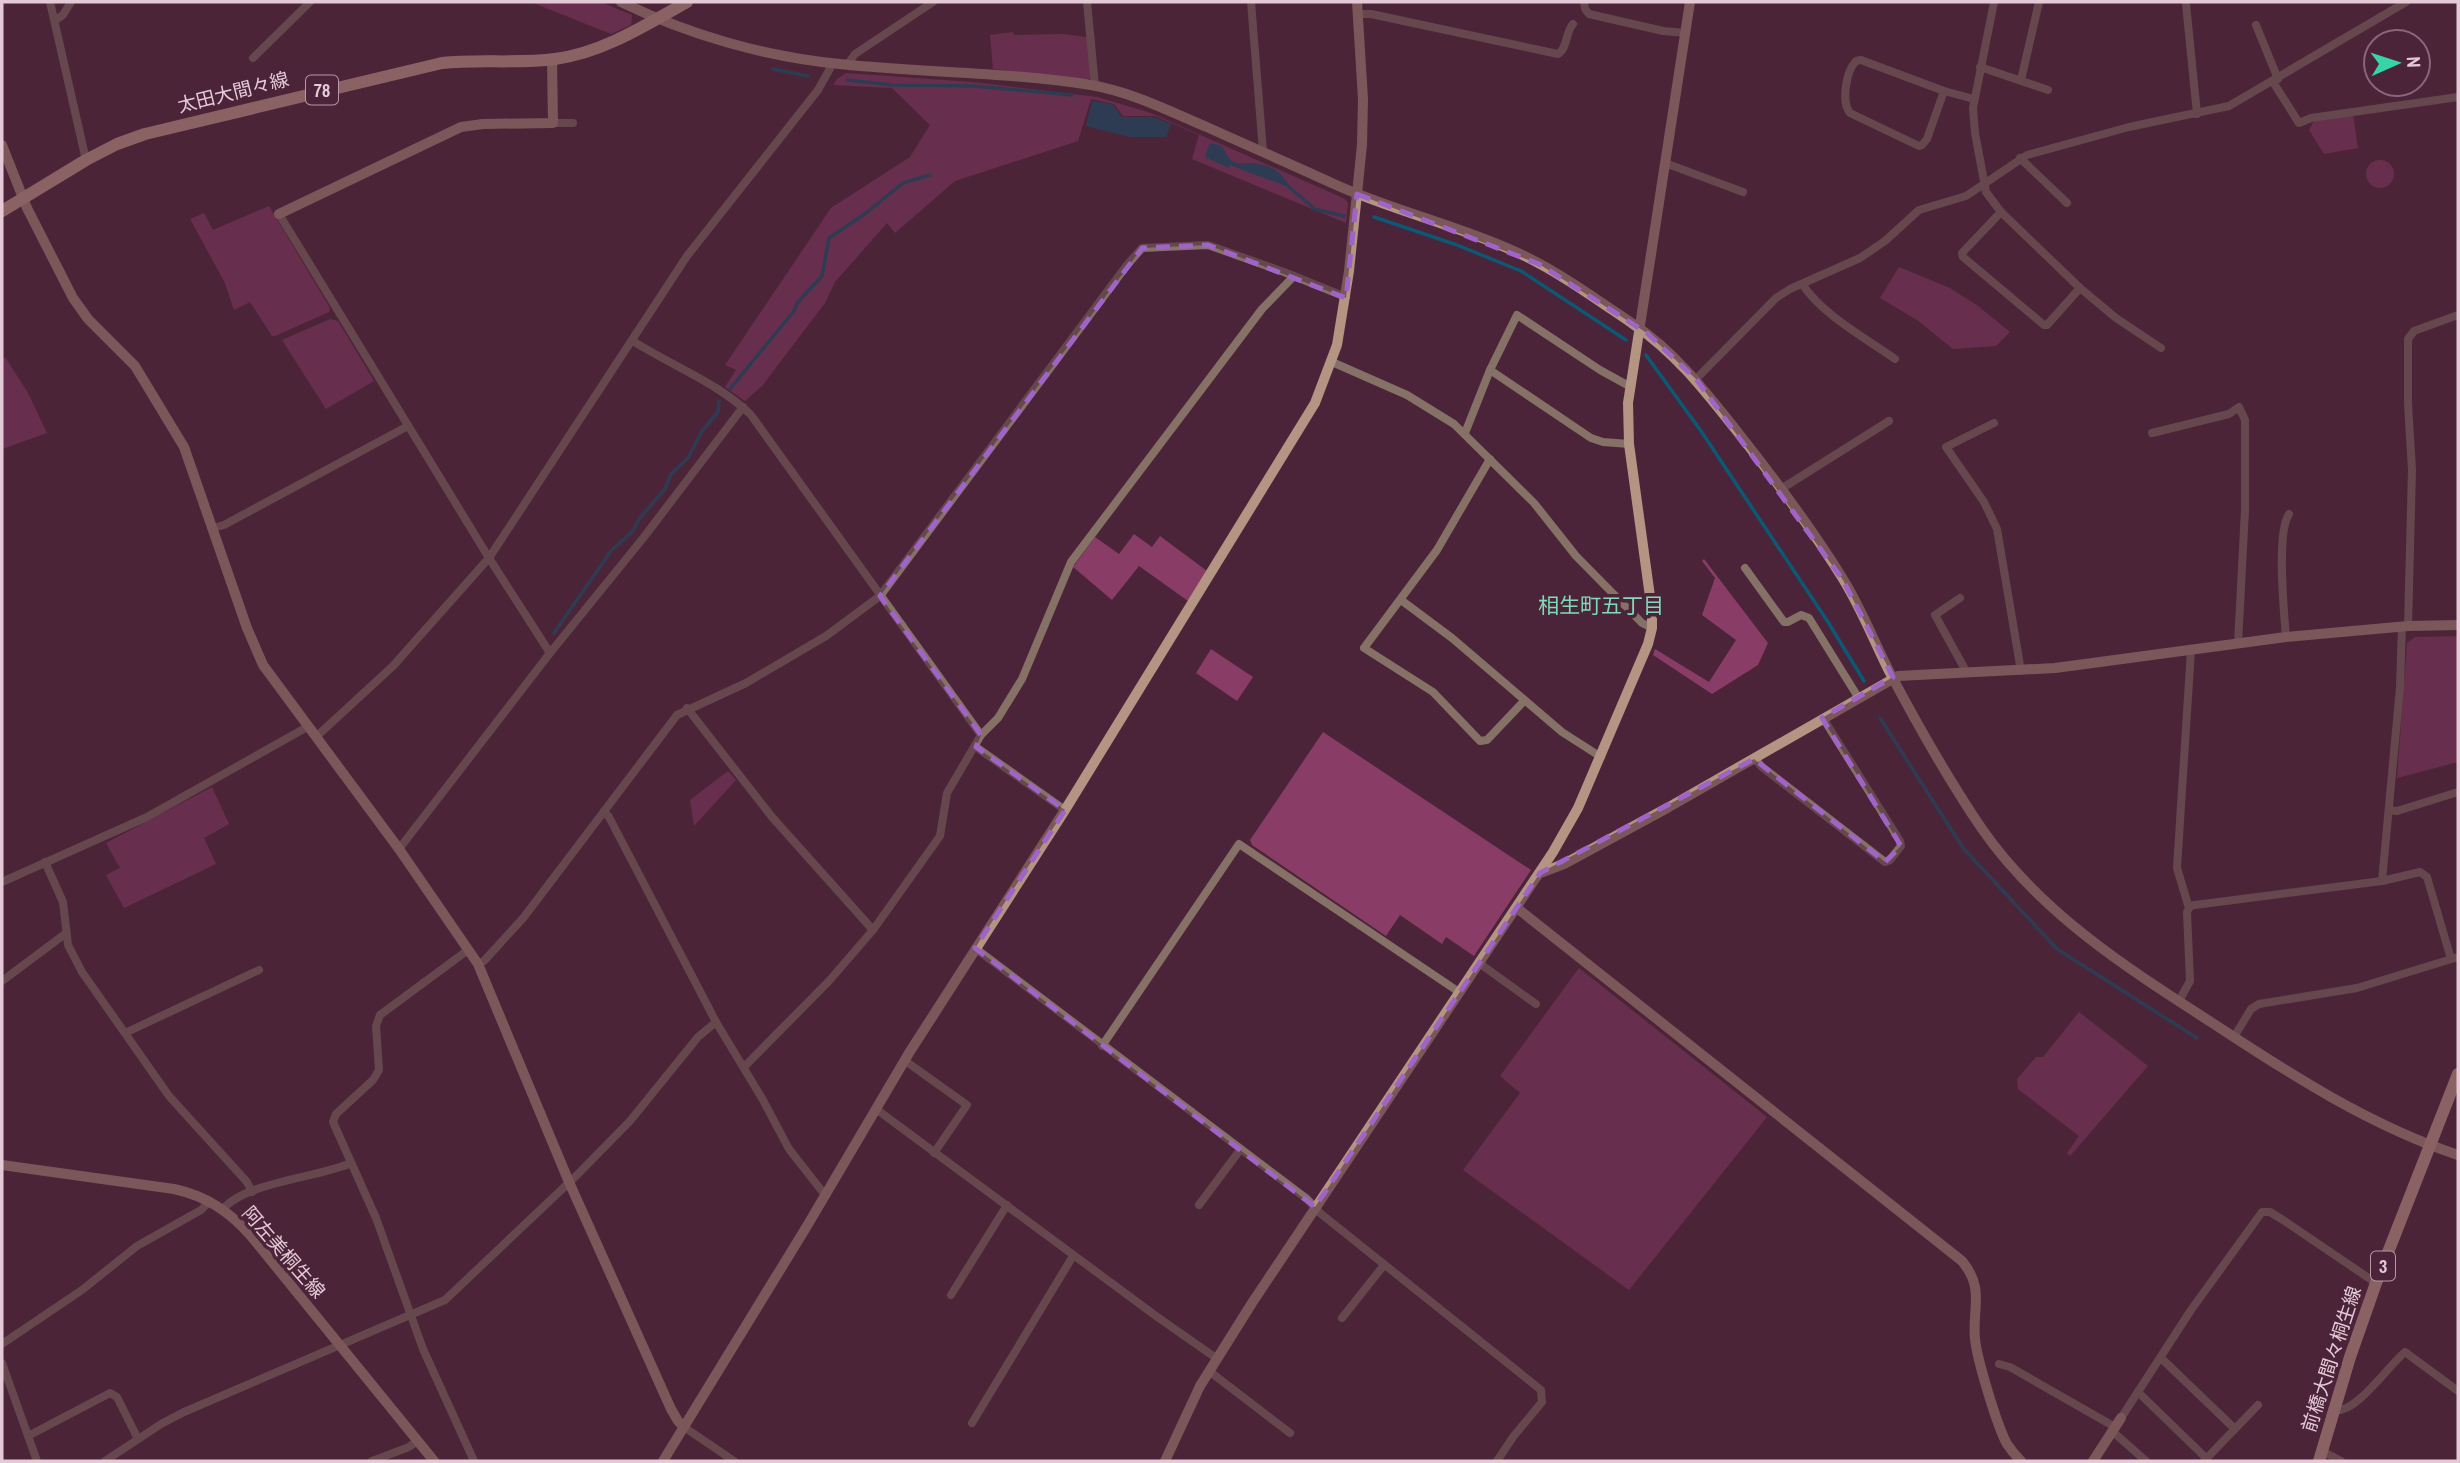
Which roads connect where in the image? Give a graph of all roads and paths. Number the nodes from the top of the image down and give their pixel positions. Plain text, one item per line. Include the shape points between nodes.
1 (50, 2) edge
2 (71, 2) edge
3 (310, 2) edge
4 (621, 2) edge
5 (687, 2) edge
6 (933, 2) edge
7 (1087, 2) edge
8 (1251, 2) edge
9 (1357, 2) edge
10 (1584, 2) edge
11 (1690, 2) edge
12 (1994, 2) edge
13 (2039, 2) edge
14 (2406, 2) edge
15 (2186, 4) dead end
16 (1359, 14) junction
17 (657, 19) junction
18 (55, 20) junction
19 (1573, 24) dead end
20 (2256, 25) dead end
21 (1686, 33) junction
22 (253, 58) dead end
23 (552, 59) junction
24 (833, 64) junction
25 (847, 65) junction
26 (1980, 67) junction
27 (2021, 80) junction
28 (2275, 80) junction
29 (1095, 86) junction
30 (2048, 90) dead end
31 (1944, 91) junction
32 (2458, 97) edge
33 (1974, 99) junction
34 (2197, 114) junction
35 (573, 122) dead end
36 (553, 123) junction
37 (2, 145) edge
38 (1263, 151) junction
39 (2020, 158) junction
40 (86, 160) junction
41 (1665, 163) junction
42 (1984, 184) junction
43 (1743, 192) dead end
44 (1357, 194) junction
45 (22, 199) junction
46 (2067, 203) dead end
47 (2, 211) edge
48 (2001, 212) junction
49 (279, 214) joint
50 (1294, 276) junction
51 (1801, 284) junction
52 (2080, 288) junction
53 (1346, 297) junction
54 (2458, 315) edge
55 (1640, 328) junction
56 (633, 341) junction
57 (2161, 348) dead end
58 (1895, 359) dead end
59 (1332, 362) junction
60 (1490, 370) junction
61 (1696, 379) junction
62 (1629, 386) junction
63 (743, 407) junction
64 (1889, 421) dead end
65 (1994, 423) dead end
66 (408, 426) junction
67 (1465, 433) junction
68 (2152, 433) dead end
69 (1629, 444) junction
70 (1490, 459) junction
71 (1781, 489) junction
72 (2289, 514) dead end
73 (213, 528) junction
74 (489, 558) junction
75 (1745, 568) dead end
76 (880, 596) junction
77 (1960, 598) dead end
78 (1401, 600) junction
79 (2458, 625) edge
80 (2405, 626) junction
81 (1652, 628) junction
82 (2286, 637) junction
83 (2238, 644) junction
84 (2190, 650) junction
85 (550, 653) junction
86 (2021, 671) junction
87 (1967, 673) junction
88 (1893, 677) junction
89 (1858, 697) junction
90 (1524, 701) junction
91 (687, 708) junction
92 (1823, 718) junction
93 (309, 726) junction
94 (981, 735) junction
95 (317, 736) junction
96 (976, 747) junction
97 (1601, 757) junction
98 (1755, 759) junction
99 (2458, 792) edge
100 (1065, 810) junction
101 (2389, 810) junction
102 (604, 811) junction
103 (399, 849) junction
104 (45, 862) junction
105 (1540, 873) junction
106 (2382, 881) junction
107 (2, 882) edge
108 (1517, 908) junction
109 (2189, 908) junction
110 (873, 930) junction
111 (65, 934) junction
112 (975, 948) junction
113 (468, 950) junction
114 (2455, 958) edge
115 (1479, 963) junction
116 (478, 964) junction
117 (258, 970) dead end
118 (2, 981) edge
119 (1459, 992) junction
120 (2179, 1002) junction
121 (1536, 1004) dead end
122 (716, 1022) junction
123 (125, 1033) junction
124 (2234, 1037) junction
125 (1102, 1045) junction
126 (904, 1060) junction
127 (744, 1067) junction
128 (2458, 1074) edge
129 (876, 1109) junction
130 (2430, 1145) junction
131 (1240, 1150) junction
132 (934, 1153) junction
133 (2458, 1155) edge
134 (351, 1163) junction
135 (2, 1165) edge
136 (569, 1182) junction
137 (252, 1192) junction
138 (825, 1195) junction
139 (210, 1201) junction
140 (1007, 1205) junction
141 (1199, 1205) dead end
142 (1315, 1208) junction
143 (223, 1209) junction
144 (1073, 1255) junction
145 (1384, 1265) junction
146 (2376, 1283) junction
147 (951, 1295) dead end
148 (411, 1315) junction
149 (1342, 1318) dead end
150 (2, 1344) edge
151 (341, 1346) junction
152 (2161, 1357) junction
153 (1216, 1358) junction
154 (2, 1363) edge
155 (1999, 1364) dead end
156 (1209, 1371) junction
157 (2458, 1391) edge
158 (2139, 1393) junction
159 (2258, 1405) dead end
160 (2334, 1410) junction
161 (972, 1423) dead end
162 (2116, 1425) junction
163 (684, 1427) junction
164 (2235, 1429) junction
165 (1290, 1433) dead end
166 (28, 1436) junction
167 (138, 1439) junction
168 (417, 1441) junction
169 (2320, 1456) edge
170 (2205, 1460) edge
171 (35, 1461) edge
172 (105, 1461) edge
173 (372, 1461) edge
174 (435, 1461) edge
175 (474, 1461) edge
176 (663, 1461) edge
177 (734, 1461) edge
178 (1165, 1461) edge
179 (1497, 1461) edge
180 (2021, 1461) edge
181 (2093, 1461) edge
182 (2146, 1461) edge
183 (2341, 1461) edge

1 - 18 street
2 - 18 street
3 - 22 street
4 - 17 street
5 - 17 main road, 太田大間々線 / 78
6 - 25 street via 855,54
7 - 29 street
8 - 38 street
9 - 16 street
10 - 21 street via 1589,14
11 - 21 street
12 - 26 street
13 - 27 street
14 - 28 street
15 - 34 street
16 - 19 street via 1558,54
16 - 44 street via 1363,99
17 - 23 main road, 太田大間々線 / 78 via 592,49
17 - 24 street via 762,51
18 - 40 street
20 - 28 street
21 - 41 street
23 - 36 street
23 - 40 main road, 太田大間々線 / 78 via 428,66 160,129
24 - 25 street
24 - 56 street via 818,90 695,245
25 - 29 street
26 - 27 street
26 - 33 street
27 - 30 street
28 - 32 street via 2299,123
28 - 34 street via 2229,106
29 - 38 street via 1176,113
31 - 31 street via 1861,60 1851,67 1845,105 1850,113 1914,145 1923,145
31 - 33 street
33 - 42 street
34 - 39 street via 2091,136
35 - 36 street
36 - 49 street via 461,127
37 - 45 street
38 - 44 street
39 - 42 street
39 - 46 street
40 - 45 main road, 太田大間々線 / 78
41 - 43 street
41 - 55 street
42 - 48 street
42 - 51 street via 1953,202 1924,208 1868,253
44 - 53 street
44 - 55 street via 1523,256
45 - 47 main road, 太田大間々線 / 78
45 - 73 street via 77,303 135,366 181,441
48 - 52 street
48 - 52 street via 1962,257 2044,325
49 - 66 street
50 - 53 street
50 - 76 street via 1208,245 1142,248
50 - 94 street via 1253,320 1071,562 1022,679 998,718
51 - 58 street via 1835,316
51 - 61 street via 1771,302
52 - 57 street
53 - 59 street
54 - 80 street via 2414,331 2408,339 2412,470
55 - 61 street
55 - 62 street
56 - 63 street
56 - 74 street
59 - 67 street via 1430,408
59 - 100 street via 1310,412
60 - 62 street via 1517,315
60 - 67 street
60 - 69 street via 1591,438
61 - 71 street
62 - 69 street
63 - 76 street
63 - 85 street
64 - 71 street
65 - 86 street via 1946,447 1997,528
66 - 73 street
66 - 74 street
67 - 70 street
68 - 83 street via 2229,414 2239,407 2243,412 2245,519
69 - 81 street
70 - 78 street via 1437,550
70 - 81 street via 1534,503 1576,556
71 - 88 street via 1843,580
72 - 82 street via 2283,538
73 - 93 street via 256,650
74 - 85 street
74 - 95 street via 393,667
75 - 89 street via 1784,622 1801,615 1810,618
76 - 91 street via 826,636 746,683
76 - 94 street
77 - 87 street via 1935,615
78 - 90 street
78 - 90 street via 1364,648 1433,692 1480,741 1487,740
79 - 80 street
80 - 82 street
80 - 101 street
81 - 97 street
82 - 83 street
83 - 84 street
84 - 86 street
84 - 109 street via 2177,868
85 - 103 street
86 - 87 street
87 - 88 street
88 - 89 street
88 - 120 street via 1984,832 2028,884 2085,937
89 - 92 street
90 - 97 street
91 - 102 street via 673,719
91 - 110 street via 772,817
92 - 98 street
92 - 98 street via 1900,841 1890,860 1885,863
93 - 95 street
93 - 104 street via 147,817
94 - 96 street
95 - 103 street
96 - 100 street
96 - 110 street via 947,793 940,836
97 - 105 street
98 - 105 street
99 - 101 street
100 - 112 street
101 - 106 street
102 - 116 street via 524,917
102 - 122 street
103 - 113 street
104 - 107 street
104 - 111 street via 63,902
105 - 108 street
106 - 109 street
106 - 114 street via 2424,873
108 - 115 street
108 - 180 street via 1962,1261 1977,1289 1975,1343 1987,1385 2007,1443
109 - 120 street via 2190,981
110 - 127 street
111 - 118 street
111 - 123 street via 71,954
112 - 125 street
112 - 126 street
113 - 116 street
113 - 134 street via 378,1019 379,1070 333,1122
114 - 124 street via 2357,988 2259,1004
115 - 119 street
115 - 121 street
116 - 136 street
117 - 123 street
119 - 125 street via 1239,844
119 - 142 street
120 - 124 street
122 - 127 street
122 - 136 street via 698,1037 630,1121
123 - 137 street via 169,1096
124 - 130 street via 2323,1093
125 - 131 street
126 - 129 street
126 - 132 street via 967,1105
127 - 138 street via 789,1149
128 - 130 main road, 前橋大間々桐生線 / 3
129 - 132 street
129 - 138 street
130 - 133 street
130 - 146 main road, 前橋大間々桐生線 / 3
131 - 141 street
131 - 142 street
132 - 140 street
134 - 137 street
134 - 148 street
135 - 139 street, 阿左美桐生線 via 174,1189
136 - 148 street via 445,1300
136 - 163 street via 671,1409
137 - 143 street
138 - 163 street
139 - 143 street, 阿左美桐生線
139 - 150 street via 137,1246 88,1286
140 - 144 street
140 - 147 street
142 - 145 street
142 - 153 street
143 - 151 street, 阿左美桐生線 via 251,1236
144 - 153 street
144 - 161 street
145 - 149 street
145 - 179 street via 1541,1390 1542,1402
146 - 152 street via 2270,1212 2262,1213
146 - 160 main road, 前橋大間々桐生線 / 3
148 - 151 street
148 - 175 street
151 - 167 street via 184,1412
151 - 168 street, 阿左美桐生線
152 - 158 street
152 - 164 street
153 - 156 street
154 - 166 street
155 - 162 street
156 - 165 street
156 - 178 street
157 - 160 street via 2405,1352 2354,1405 2341,1412
158 - 162 street
158 - 170 street
159 - 164 street
160 - 169 main road, 前橋大間々桐生線 / 3
162 - 181 street
162 - 182 street
163 - 176 street
163 - 177 street
164 - 170 street
166 - 167 street via 110,1393 117,1397
166 - 171 street
167 - 172 street
168 - 173 street
168 - 174 street, 阿左美桐生線
169 - 183 street

